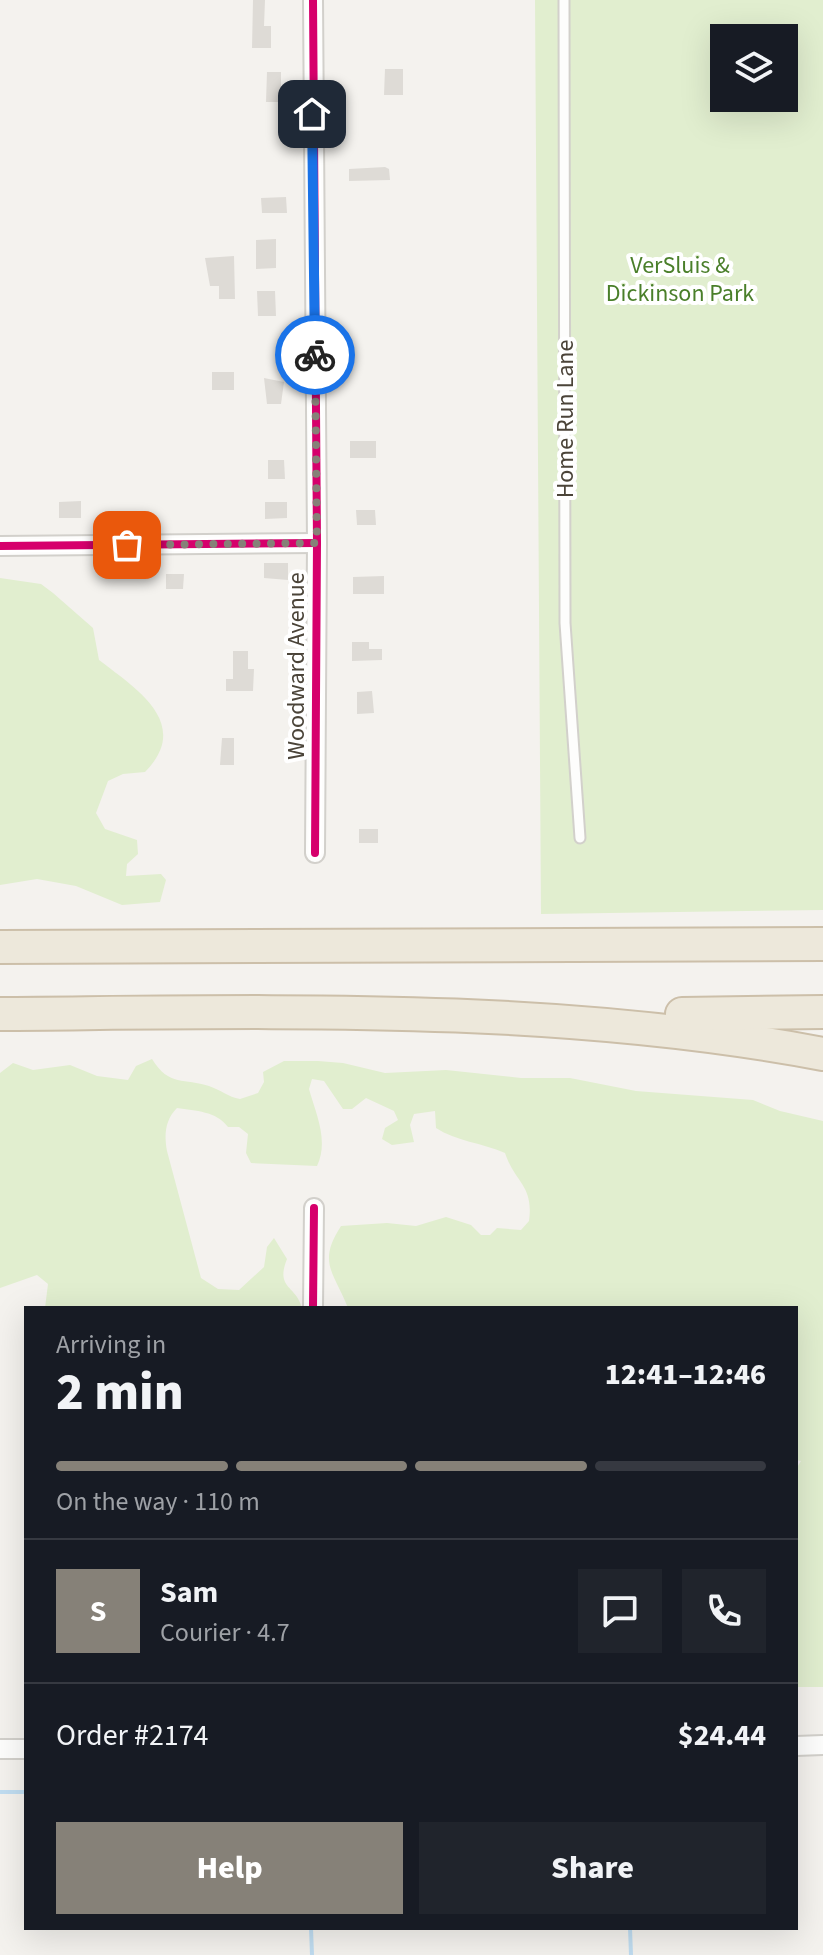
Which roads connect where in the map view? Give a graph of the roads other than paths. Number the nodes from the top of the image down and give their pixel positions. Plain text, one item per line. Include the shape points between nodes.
1 (313, 0) edge
2 (564, 0) edge
3 (317, 543) junction
4 (0, 546) edge
5 (580, 838) dead end
6 (315, 853) dead end
7 (823, 944) edge
8 (0, 947) edge
9 (823, 1012) edge
10 (0, 1014) edge
11 (475, 1016) junction
12 (823, 1054) edge
13 (314, 1208) dead end
14 (313, 1306) edge
15 (823, 1745) edge
16 (798, 1746) edge
17 (0, 1749) edge
18 (24, 1749) edge

1 - 3 street, Woodward Avenue
2 - 5 lane, Home Run Lane via 565,623
3 - 4 street
3 - 6 street, Woodward Avenue
7 - 8 highway
9 - 11 highway
10 - 11 highway
11 - 12 highway via 695,1032
13 - 14 street
15 - 16 street
17 - 18 street

